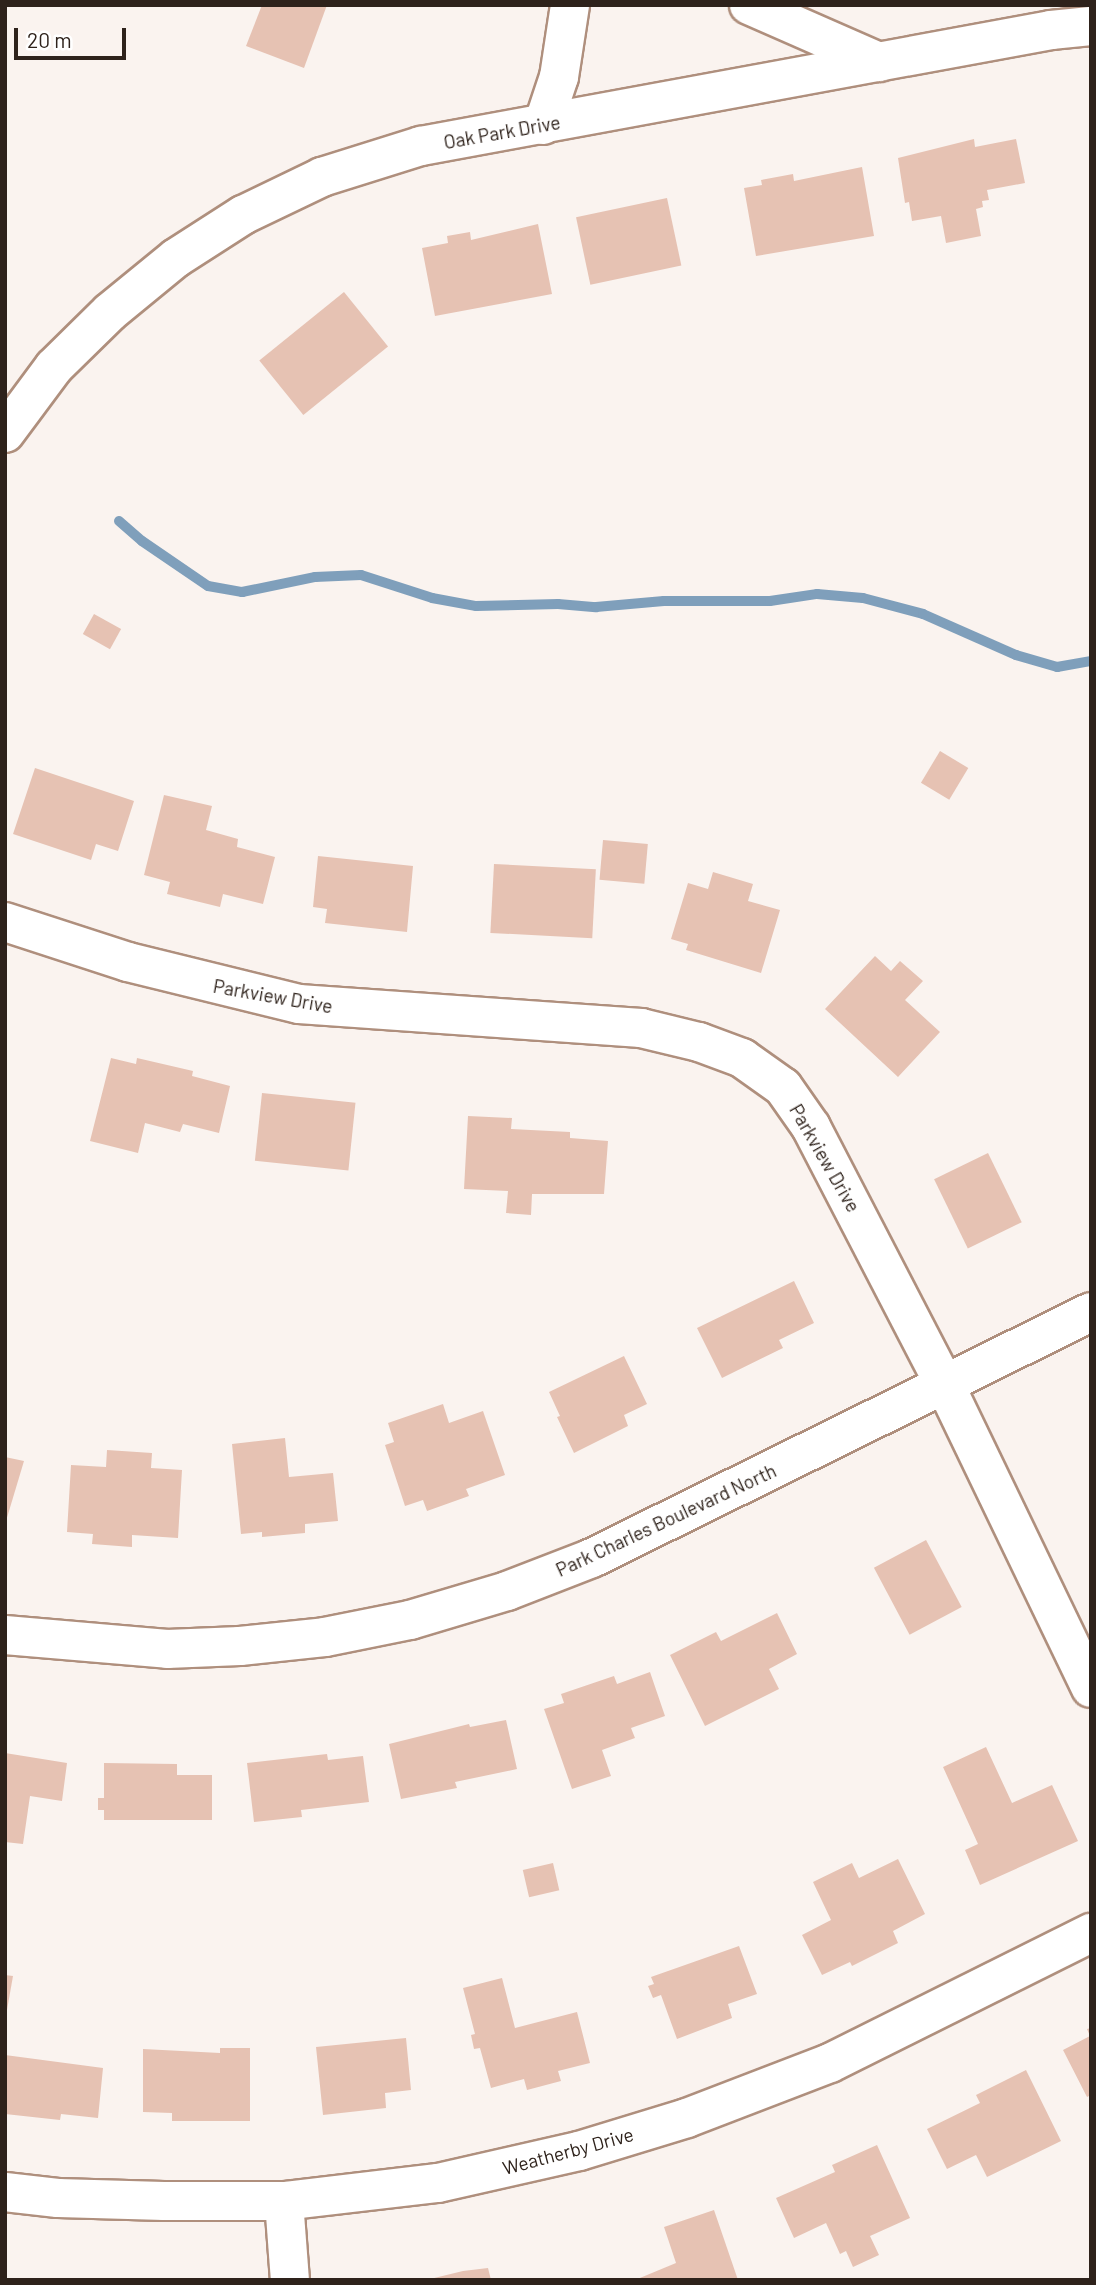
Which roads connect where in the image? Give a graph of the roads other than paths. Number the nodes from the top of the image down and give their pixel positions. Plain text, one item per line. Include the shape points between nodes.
1 (570, 5) edge
2 (749, 5) edge
3 (1091, 26) edge
4 (879, 62) junction
5 (543, 125) junction
6 (5, 433) edge
7 (5, 922) edge
8 (1091, 1312) edge
9 (945, 1385) junction
10 (5, 1635) edge
11 (1091, 1688) edge
12 (1091, 1933) edge
13 (5, 2192) edge
14 (284, 2201) junction
15 (290, 2280) edge

1 - 5 street via 559,77
2 - 4 street
3 - 4 street, Oak Park Drive
4 - 5 street, Oak Park Drive
5 - 6 street, Oak Park Drive via 421,146 322,177 243,215 176,258 110,312 54,367
7 - 9 street, Parkview Drive via 128,962 299,1004 641,1028 742,1058 783,1087 811,1127
8 - 9 street, Park Charles Boulevard North
9 - 10 street, Park Charles Boulevard North via 592,1558 507,1591 410,1620 325,1637 167,1649
9 - 11 street, Parkview Drive
12 - 14 street, Weatherby Drive via 830,2063 687,2118 579,2151 438,2183
13 - 14 street, Weatherby Drive via 58,2198
14 - 15 street

